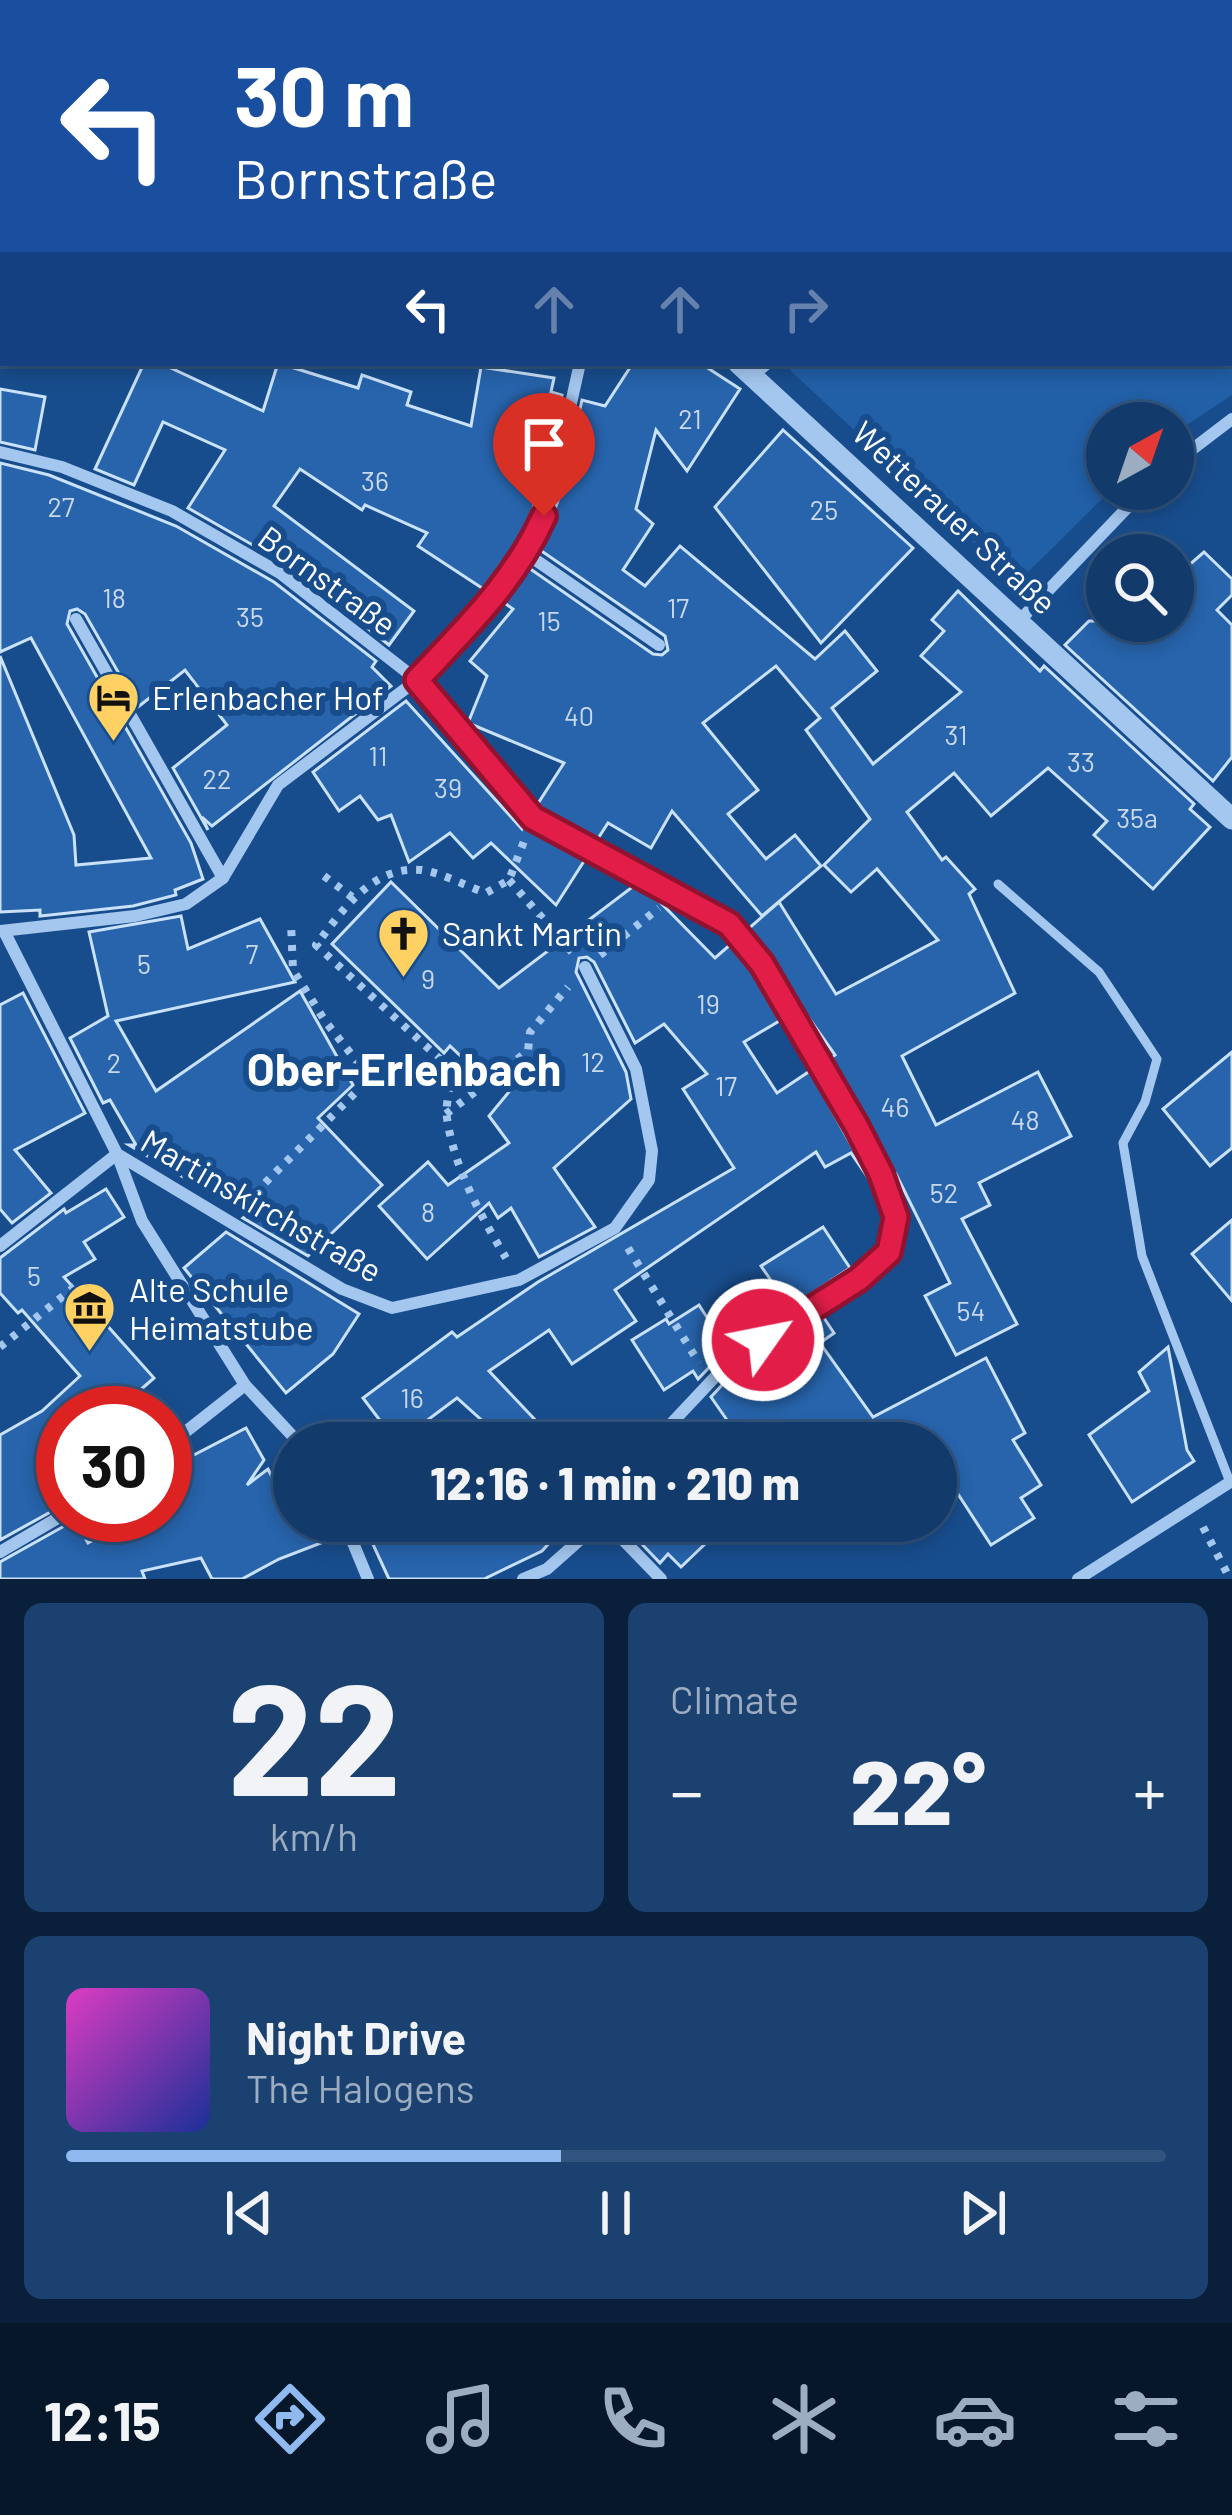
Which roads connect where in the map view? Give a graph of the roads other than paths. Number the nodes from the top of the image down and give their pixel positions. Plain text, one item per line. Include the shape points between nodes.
1 (579, 366) edge
2 (754, 368) edge
3 (1232, 419) edge
4 (1194, 448) edge
5 (0, 452) edge
6 (1125, 510) edge
7 (527, 554) junction
8 (76, 619) dead end
9 (1019, 621) junction
10 (659, 646) dead end
11 (417, 680) junction
12 (1232, 819) edge
13 (223, 878) junction
14 (998, 884) dead end
15 (2, 931) edge
16 (585, 967) road end
17 (117, 1154) junction
18 (0, 1246) edge
19 (245, 1385) junction
20 (279, 1422) edge
21 (672, 1422) edge
22 (192, 1427) edge
23 (1231, 1482) edge
24 (36, 1531) edge
25 (353, 1542) edge
26 (578, 1542) edge
27 (624, 1542) edge
28 (0, 1552) edge
29 (368, 1579) edge
30 (523, 1579) edge
31 (661, 1579) edge
32 (1078, 1579) edge

1 - 7 street via 553,484
2 - 9 street, Wetterauer Straße
3 - 4 street
5 - 11 street, Bornstraße via 62,467 227,540
6 - 9 street
7 - 10 street
7 - 11 street
8 - 13 street
9 - 12 street, Wetterauer Straße
11 - 13 street via 278,785
11 - 21 street, Bornstraße via 533,818 729,924 762,964 857,1127 896,1217 889,1252 730,1361
13 - 15 street via 186,904
14 - 23 lane via 1099,972 1157,1059 1123,1143 1142,1256
15 - 17 street, Martinskirchstraße
16 - 17 street, Martinskirchstraße via 636,1069 652,1151 649,1180 615,1228 519,1280 392,1308 342,1289
17 - 18 street
17 - 19 street via 142,1221
19 - 20 street
19 - 22 street
23 - 32 street
24 - 28 street
25 - 29 street
26 - 30 street
27 - 31 street

